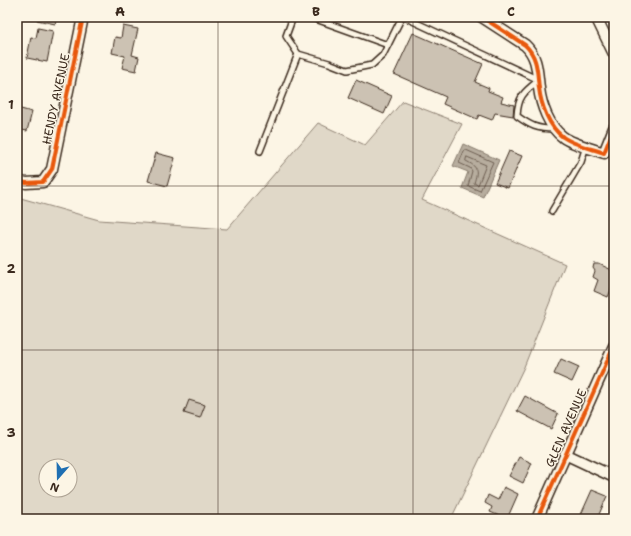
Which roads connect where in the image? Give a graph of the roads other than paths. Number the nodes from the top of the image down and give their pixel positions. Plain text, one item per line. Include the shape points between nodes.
1 (83, 17) edge
2 (291, 17) edge
3 (310, 17) edge
4 (403, 17) edge
5 (482, 17) edge
6 (596, 17) edge
7 (388, 45) junction
8 (298, 54) junction
9 (614, 54) edge
10 (538, 80) junction
11 (614, 128) edge
12 (555, 129) junction
13 (586, 146) junction
14 (260, 151) dead end
15 (17, 181) edge
16 (552, 212) dead end
17 (614, 346) edge
18 (565, 454) junction
19 (614, 476) edge
20 (537, 519) edge

1 - 15 street, HENDY AVENUE via 52,169 43,182
2 - 8 lane via 286,36
3 - 7 lane
4 - 7 lane
4 - 10 lane
5 - 10 street via 530,50 538,67
6 - 9 street
7 - 8 lane via 383,55 372,65 347,70
8 - 14 lane
10 - 12 street via 543,105
10 - 12 lane via 522,94 517,116 540,129
11 - 13 street via 604,153
12 - 13 street via 565,138
13 - 16 lane via 581,162
17 - 18 street, GLEN AVENUE
18 - 19 street
18 - 20 street, GLEN AVENUE

